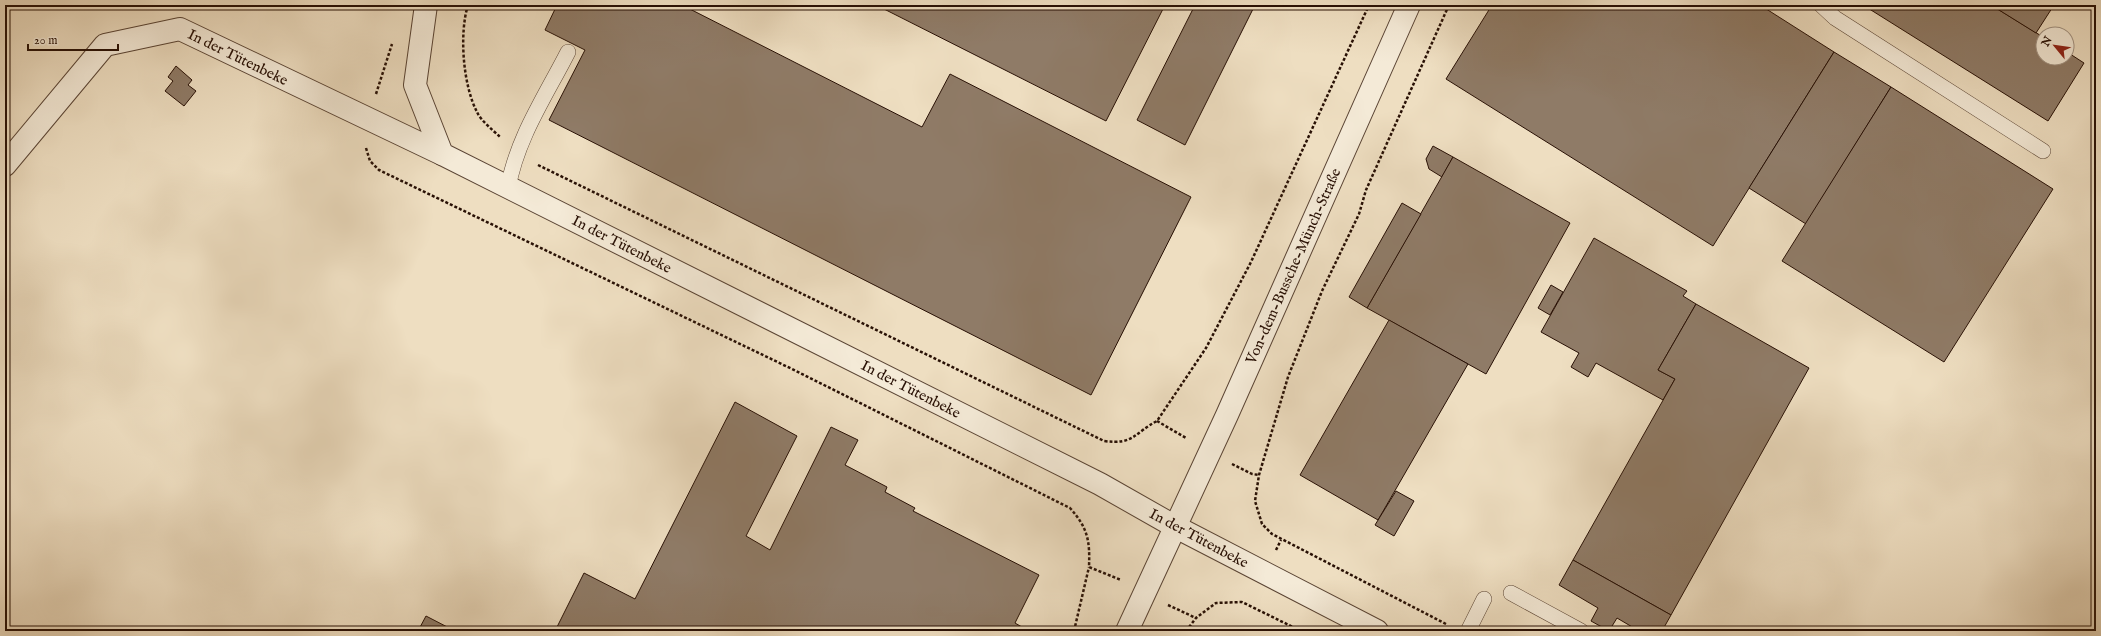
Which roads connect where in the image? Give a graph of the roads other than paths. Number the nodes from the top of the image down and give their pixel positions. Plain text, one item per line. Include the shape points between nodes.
1 (426, 5) edge
2 (1821, 5) edge
3 (1405, 6) edge
4 (568, 52) dead end
5 (2043, 151) dead end
6 (442, 154) junction
7 (5, 165) edge
8 (508, 188) junction
9 (1174, 526) junction
10 (1511, 594) dead end
11 (1484, 599) dead end
12 (1127, 631) edge
13 (1377, 631) edge
14 (1468, 631) edge
15 (1581, 631) edge

1 - 6 street via 415,85
2 - 5 lane via 1835,18
3 - 9 street, Von-dem-Bussche-Münch-Straße via 1226,415
4 - 8 lane via 517,150
6 - 7 street, In der Tütenbeke via 180,29 105,45
6 - 8 street, In der Tütenbeke
8 - 9 street, In der Tütenbeke via 1100,484
9 - 12 street, Von-dem-Bussche-Münch-Straße
9 - 13 street, In der Tütenbeke
10 - 15 lane
11 - 14 lane

